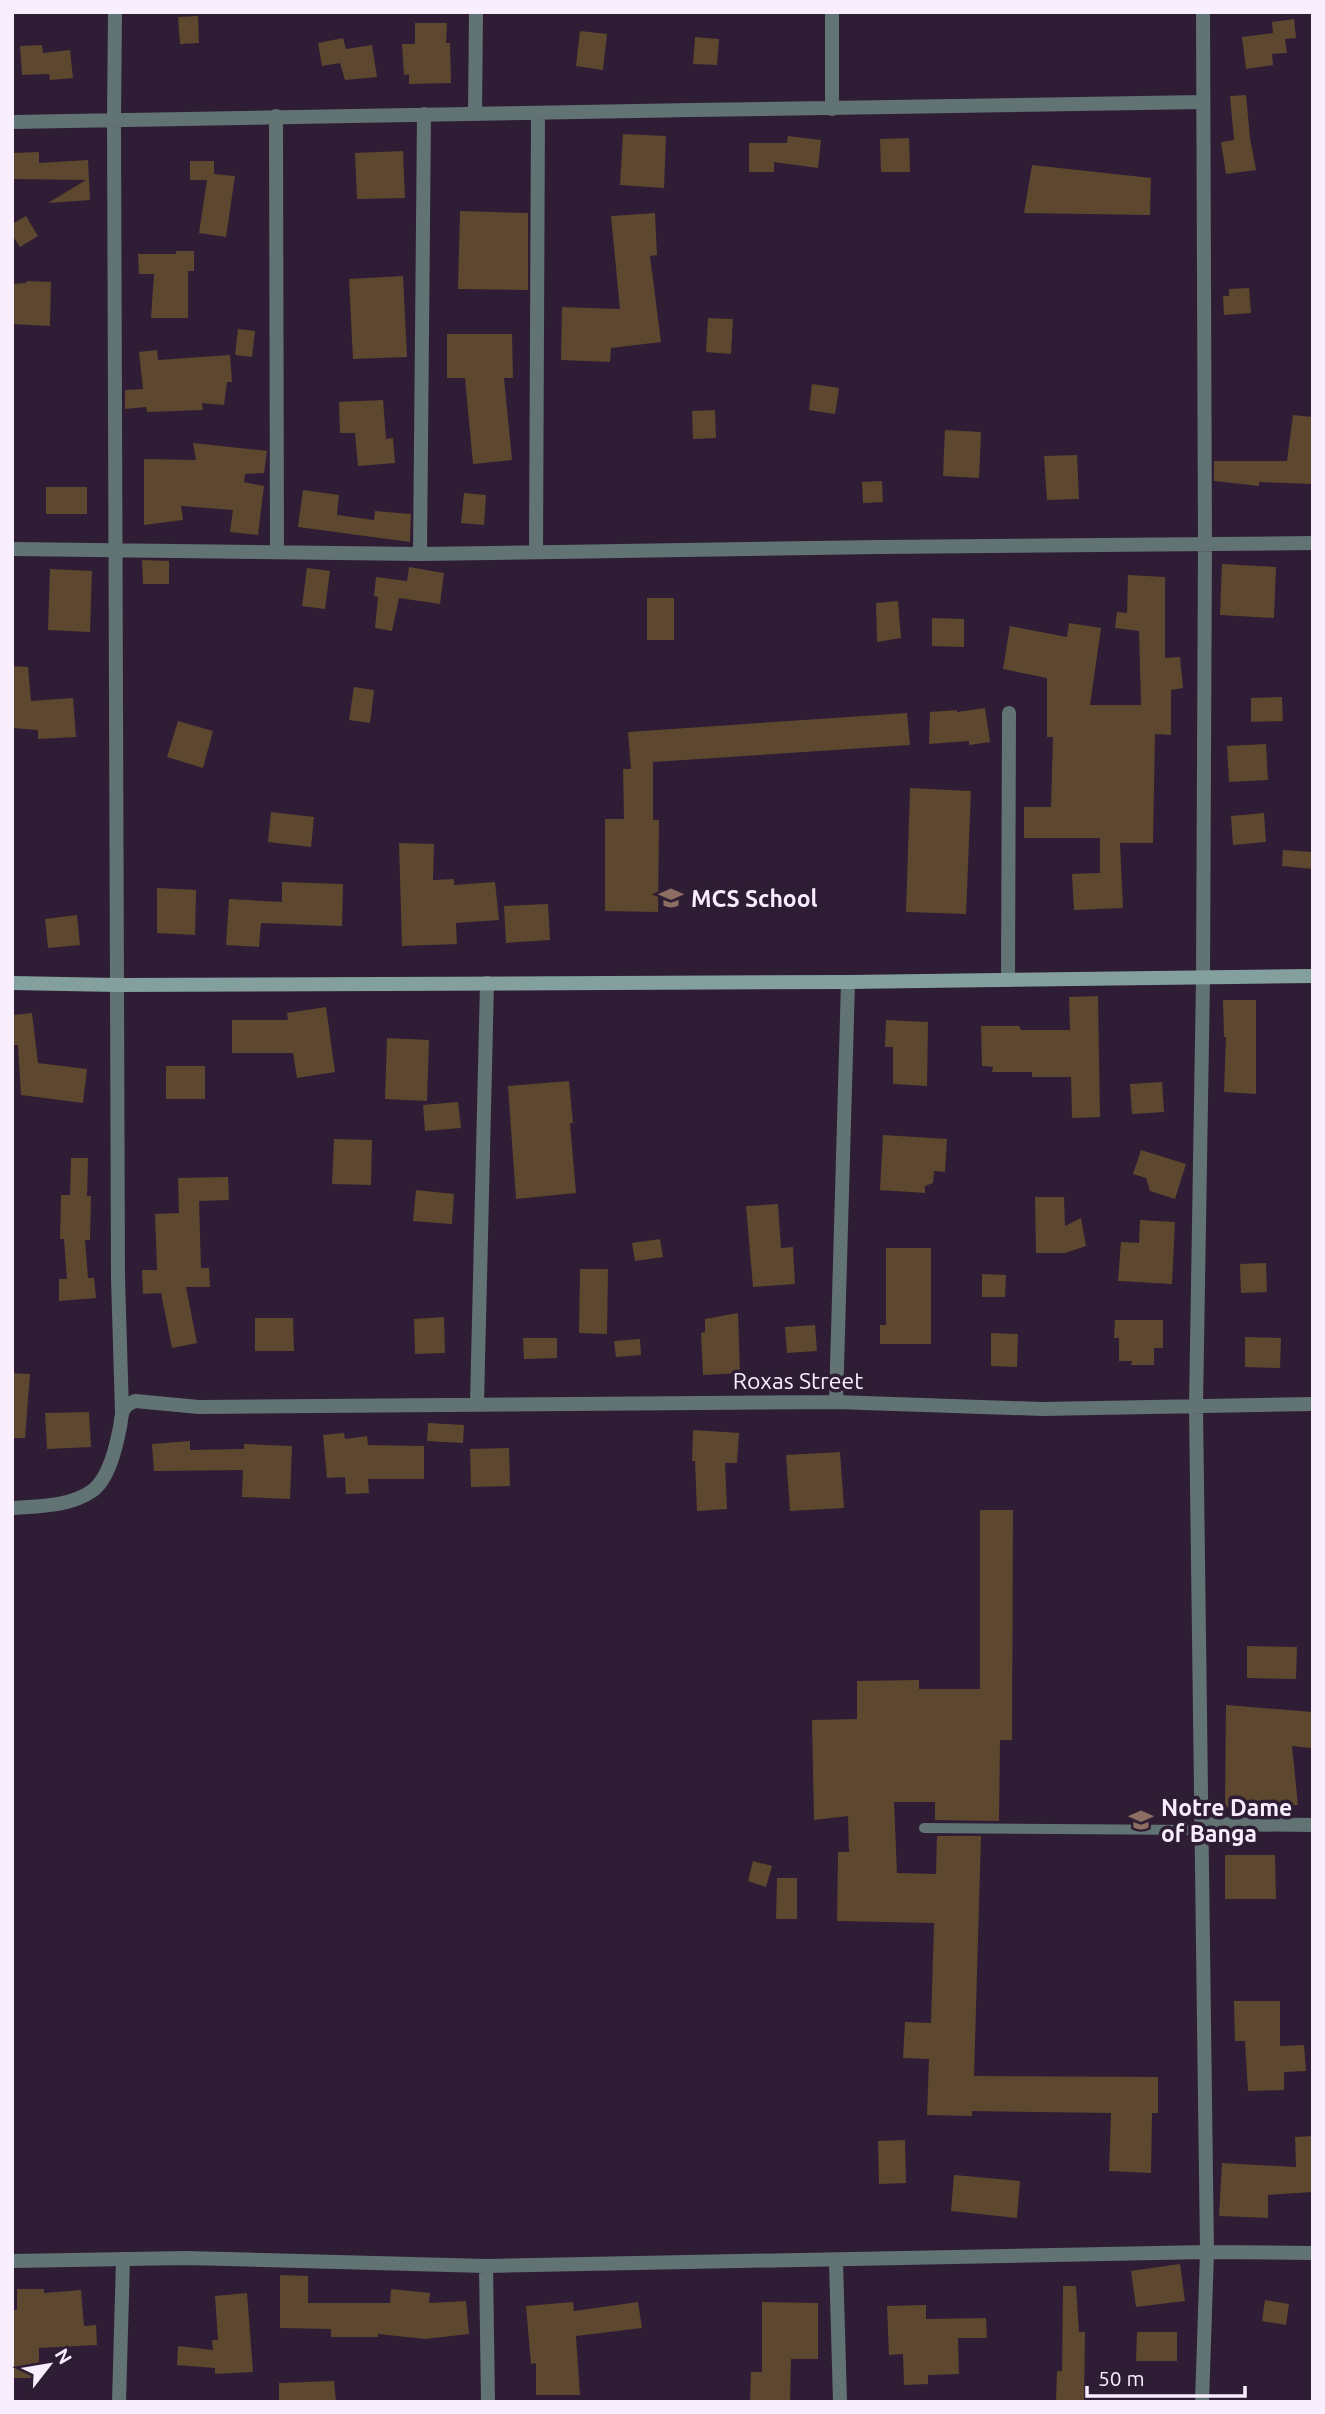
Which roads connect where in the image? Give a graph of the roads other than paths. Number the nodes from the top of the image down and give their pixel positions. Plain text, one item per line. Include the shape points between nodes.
1 (116, 12) edge
2 (476, 12) edge
3 (832, 12) edge
4 (1203, 12) edge
5 (1203, 102) junction
6 (832, 109) junction
7 (538, 113) junction
8 (424, 114) junction
9 (475, 114) junction
10 (276, 116) junction
11 (114, 120) junction
12 (12, 122) edge
13 (1205, 543) junction
14 (1313, 543) edge
15 (12, 549) edge
16 (115, 550) junction
17 (277, 551) junction
18 (536, 551) junction
19 (420, 554) junction
20 (1009, 713) dead end
21 (1313, 976) edge
22 (1203, 979) junction
23 (1008, 980) junction
24 (848, 982) junction
25 (12, 983) edge
26 (487, 984) junction
27 (117, 985) junction
28 (836, 1402) junction
29 (477, 1404) junction
30 (1313, 1404) edge
31 (1196, 1407) junction
32 (122, 1412) junction
33 (12, 1508) edge
34 (1313, 1825) edge
35 (1201, 1827) junction
36 (924, 1828) dead end
37 (1206, 2252) junction
38 (1313, 2253) edge
39 (122, 2259) junction
40 (12, 2261) edge
41 (836, 2261) junction
42 (486, 2266) junction
43 (119, 2402) edge
44 (488, 2402) edge
45 (840, 2402) edge
46 (1202, 2402) edge

1 - 11 street
2 - 9 street
3 - 6 street
4 - 5 street
5 - 6 street
5 - 13 street
6 - 7 street
7 - 9 street
7 - 18 street
8 - 9 street
8 - 10 street
8 - 19 street
10 - 11 street
10 - 17 street
11 - 12 street
11 - 16 street
13 - 14 street
13 - 18 street
13 - 22 street
15 - 16 street
16 - 17 street
16 - 27 street
17 - 19 street
18 - 19 street
20 - 23 street
21 - 22 main road
22 - 23 main road
22 - 31 street
23 - 24 main road
24 - 26 main road
24 - 28 street
25 - 27 main road
26 - 27 main road
26 - 29 street
27 - 32 street
28 - 29 street, Roxas Street
28 - 31 street, Roxas Street via 1042,1409
29 - 32 street, Roxas Street via 199,1407 135,1401
30 - 31 street, Roxas Street
31 - 35 street
32 - 33 street via 108,1469 90,1493 64,1503
34 - 35 street
35 - 36 lane
35 - 37 street
37 - 38 street
37 - 41 street
37 - 46 street
39 - 40 street
39 - 42 street
39 - 43 street
41 - 42 street
41 - 45 street
42 - 44 street

